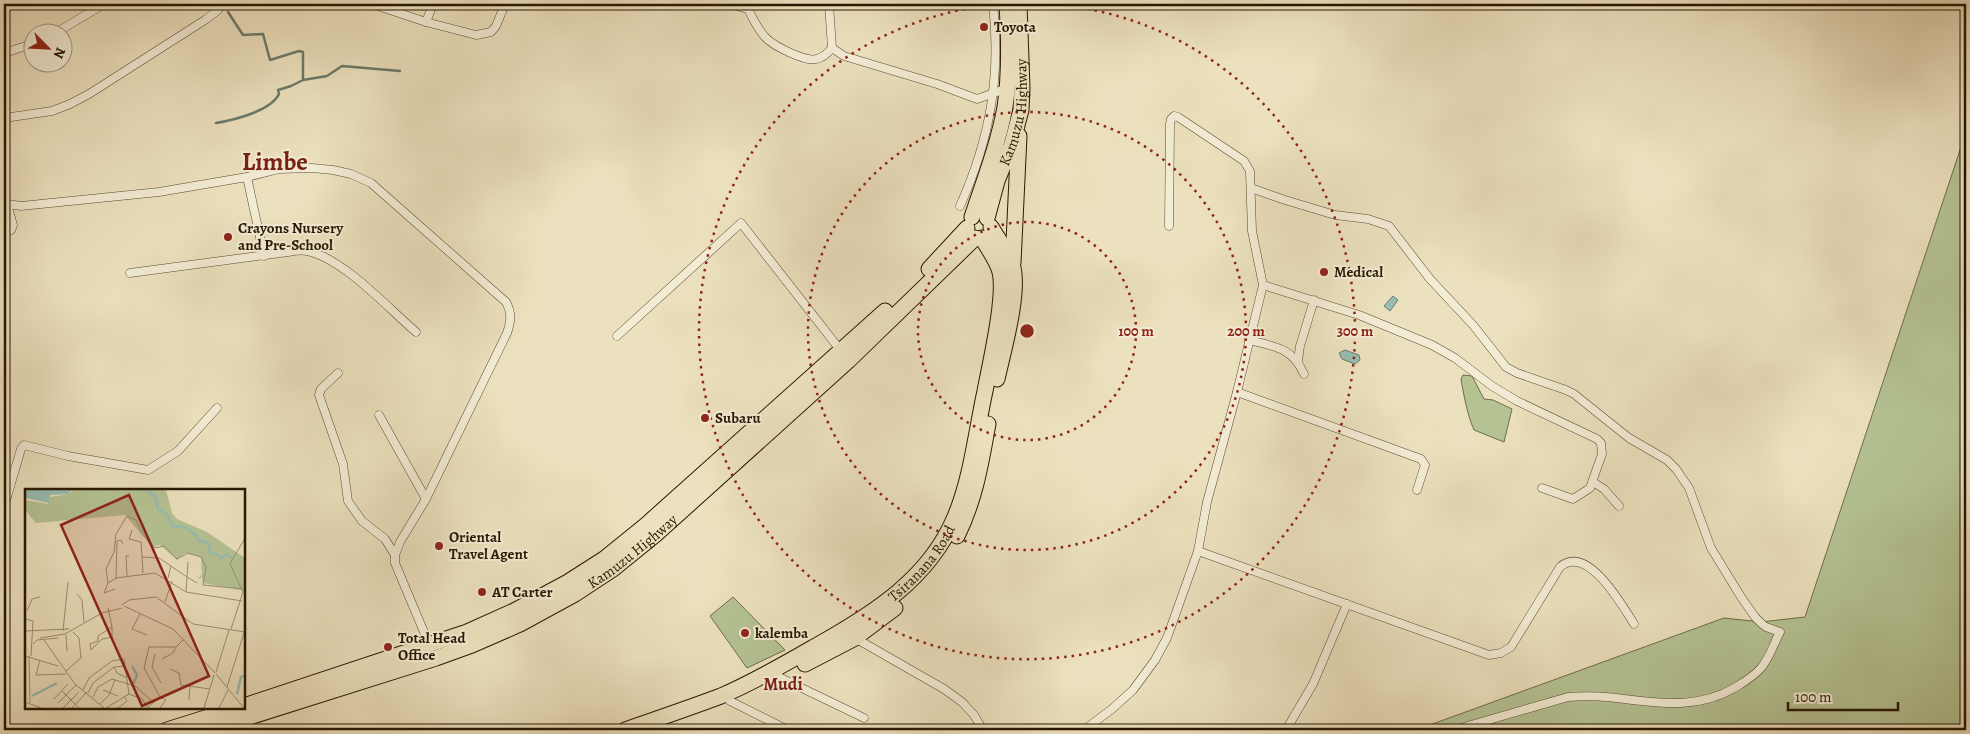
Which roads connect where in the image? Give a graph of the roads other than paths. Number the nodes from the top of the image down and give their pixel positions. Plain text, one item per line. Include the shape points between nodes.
1 (104, 4) edge
2 (222, 4) edge
3 (372, 4) edge
4 (433, 4) edge
5 (505, 4) edge
6 (729, 4) edge
7 (829, 4) edge
8 (993, 4) edge
9 (1007, 4) edge
10 (1019, 4) edge
11 (748, 6) edge
12 (426, 22) junction
13 (72, 23) edge
14 (22, 47) edge
15 (832, 48) junction
16 (4, 53) edge
17 (1007, 88) junction
18 (1022, 88) junction
19 (992, 92) junction
20 (1021, 110) junction
21 (4, 118) edge
22 (247, 177) junction
23 (1251, 188) junction
24 (5, 202) edge
25 (960, 206) dead end
26 (1169, 226) dead end
27 (979, 228) junction
28 (4, 231) edge
29 (264, 256) junction
30 (1012, 265) junction
31 (130, 273) dead end
32 (1263, 285) junction
33 (1314, 300) junction
34 (416, 332) dead end
35 (617, 336) dead end
36 (1249, 340) junction
37 (841, 351) junction
38 (1298, 360) junction
39 (338, 372) dead end
40 (1304, 374) dead end
41 (1237, 392) junction
42 (217, 408) dead end
43 (379, 415) dead end
44 (1593, 482) junction
45 (1542, 488) dead end
46 (1417, 490) dead end
47 (426, 498) junction
48 (1619, 506) dead end
49 (4, 507) edge
50 (1198, 551) junction
51 (394, 555) junction
52 (1347, 604) junction
53 (1634, 624) dead end
54 (851, 633) junction
55 (430, 644) junction
56 (779, 678) junction
57 (730, 701) junction
58 (245, 706) edge
59 (234, 709) edge
60 (864, 718) dead end
61 (167, 730) edge
62 (208, 730) edge
63 (625, 730) edge
64 (652, 730) edge
65 (788, 730) edge
66 (983, 730) edge
67 (1084, 730) edge
68 (1286, 730) edge
69 (1454, 730) edge

1 - 13 street
2 - 21 street via 205,20 89,94 52,111
3 - 12 street
4 - 12 street
5 - 12 street via 496,26 484,34 476,35
6 - 11 street
7 - 15 street
8 - 19 street via 997,38
9 - 17 highway, Kamuzu Highway
10 - 18 highway, Kamuzu Highway
11 - 15 street via 761,32 781,48 817,60
14 - 16 street
15 - 19 street via 844,56 978,99
17 - 18 street
17 - 19 street
17 - 27 highway, Kamuzu Highway via 986,177
18 - 20 highway, Kamuzu Highway
19 - 25 street via 991,115 975,173
20 - 27 highway, Kamuzu Highway via 1012,144
20 - 30 highway
22 - 24 street via 159,192 21,206
22 - 29 street
22 - 47 street via 279,169 312,168 351,174 371,183 510,309 507,333
23 - 26 street via 1250,171 1244,161 1174,116 1170,124
23 - 32 street via 1252,231
23 - 69 street via 1335,214 1389,226 1506,367 1566,390 1629,438 1667,460 1689,488 1712,548 1741,598 1766,627 1780,632 1761,668 1746,681 1713,698 1696,703 1670,704 1587,695 1568,697
24 - 28 street via 12,225 11,230
27 - 30 highway, Tsiranana Road
27 - 37 highway, Kamuzu Highway
27 - 54 highway, Tsiranana Road via 1000,272 1001,299 963,495 940,546 921,570
27 - 62 highway, Kamuzu Highway via 848,360 655,535 583,589 520,624 472,645
29 - 31 street
29 - 34 street via 306,251 325,257 340,265
30 - 54 highway, Tsiranana Road via 1014,291 1010,316 976,488 967,515 950,548 915,591 894,609
32 - 33 street
32 - 36 street
33 - 38 street
33 - 44 street via 1432,345 1516,401 1597,439 1603,448
35 - 37 street via 741,223
36 - 38 street via 1283,350
36 - 41 street
37 - 55 highway, Kamuzu Highway via 604,559 514,611
38 - 40 street
39 - 51 street via 319,395 343,464 348,501 362,521 384,539
41 - 46 street via 1421,459 1426,465
41 - 50 street via 1207,502
42 - 49 street via 178,451 148,470 24,445
43 - 47 street
44 - 45 street via 1590,488 1573,499
44 - 48 street
47 - 51 street
50 - 52 street
50 - 67 street via 1155,660 1132,690
51 - 55 street
52 - 53 street via 1495,655 1512,647 1560,567 1571,560 1587,566 1612,588
52 - 68 street via 1313,684
54 - 56 highway, Tsiranana Road
54 - 63 highway, Tsiranana Road via 722,695
54 - 66 street via 962,702
55 - 58 highway, Kamuzu Highway
56 - 57 highway, Tsiranana Road
56 - 60 street
57 - 64 highway, Tsiranana Road
57 - 65 street
59 - 61 highway

